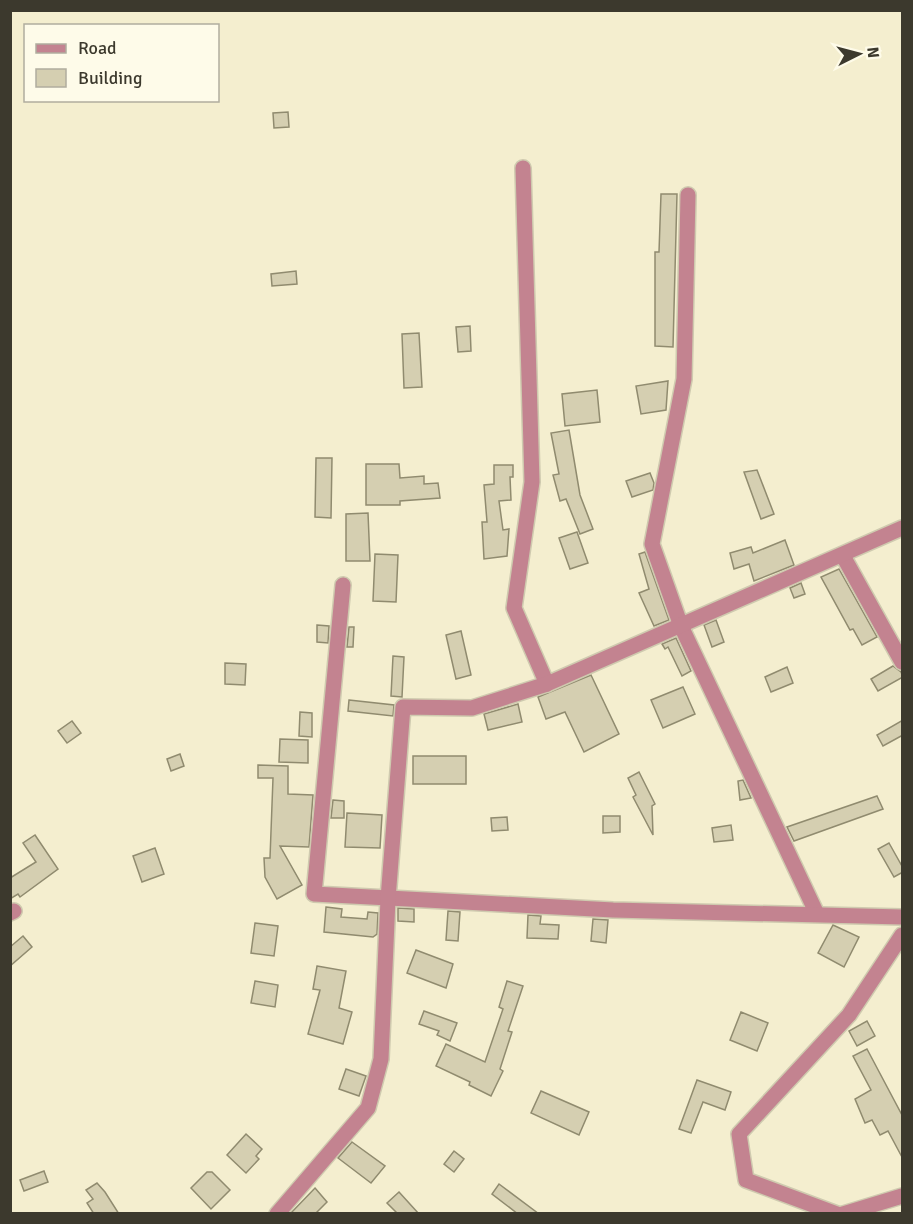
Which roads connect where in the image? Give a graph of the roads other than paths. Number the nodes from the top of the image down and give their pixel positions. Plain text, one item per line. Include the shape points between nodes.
1 (523, 168) dead end
2 (688, 195) dead end
3 (903, 528) edge
4 (843, 556) junction
5 (343, 585) dead end
6 (681, 626) junction
7 (903, 662) edge
8 (547, 684) junction
9 (388, 899) junction
10 (817, 914) junction
11 (902, 918) edge
12 (903, 935) edge
13 (903, 1196) edge
14 (278, 1214) edge
15 (837, 1214) edge
16 (843, 1214) edge

1 - 8 street via 532,482 514,608
2 - 6 street via 684,380 652,544
3 - 4 street
4 - 6 street
4 - 7 street
5 - 9 street via 314,894
6 - 8 street
6 - 10 street
8 - 9 street via 472,708 403,707
9 - 10 street via 613,910
9 - 14 street via 381,1059 368,1108
10 - 11 street
12 - 15 street via 849,1015 739,1134 746,1180
13 - 16 street

